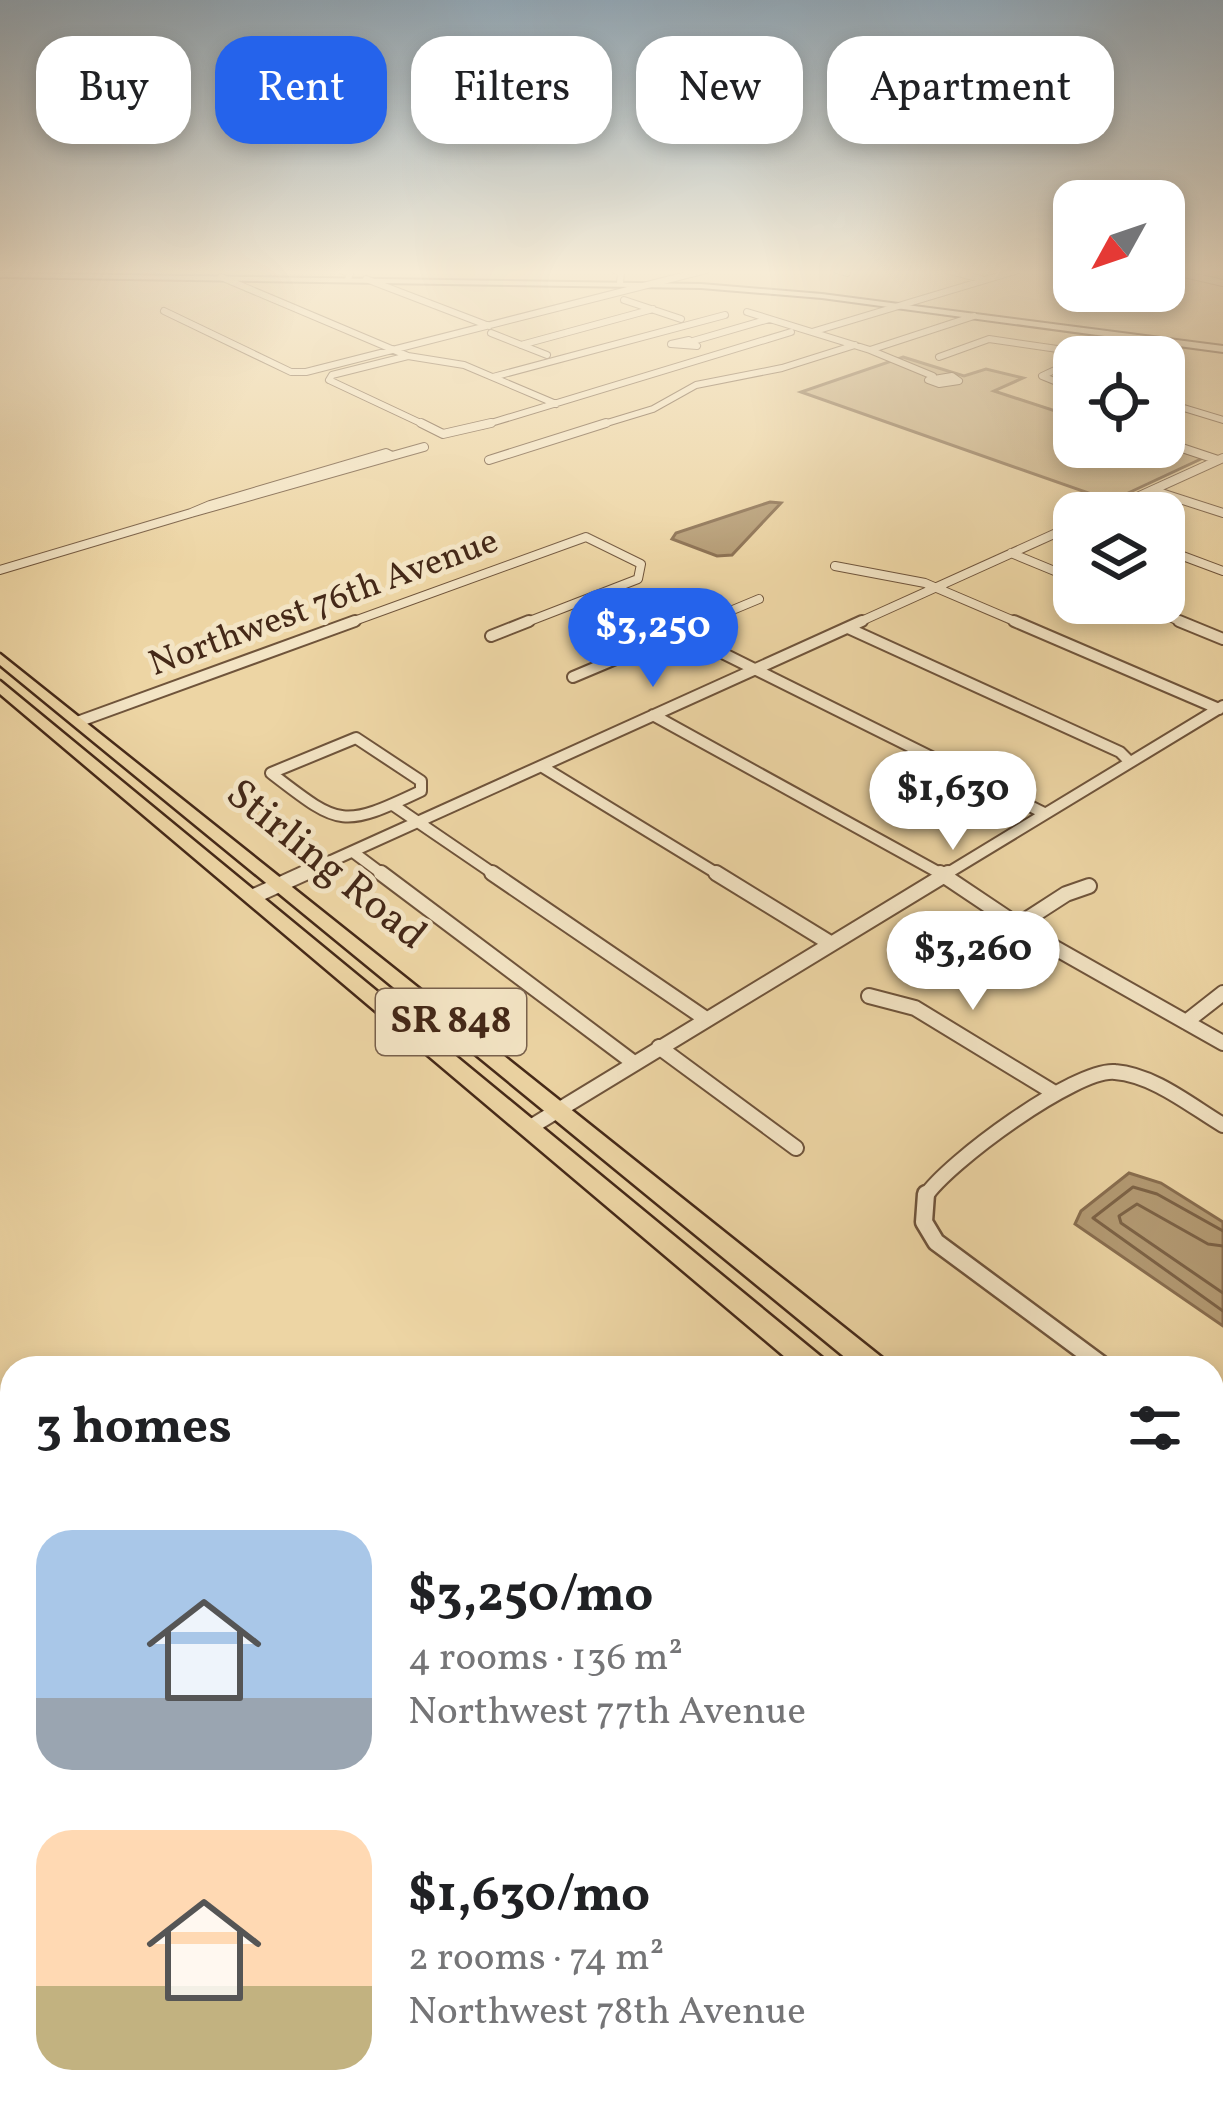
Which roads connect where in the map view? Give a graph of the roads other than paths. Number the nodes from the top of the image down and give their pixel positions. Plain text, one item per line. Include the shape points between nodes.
1 (356, 369) edge
2 (471, 369) edge
3 (521, 369) edge
4 (674, 369) edge
5 (775, 369) edge
6 (916, 369) edge
7 (932, 376) dead end
8 (493, 377) junction
9 (556, 404) junction
10 (1185, 408) edge
11 (1223, 420) edge
12 (424, 446) dead end
13 (1185, 449) edge
14 (489, 460) dead end
15 (1222, 460) edge
16 (1155, 491) joint
17 (1223, 513) edge
18 (1053, 535) edge
19 (1012, 554) junction
20 (1185, 557) edge
21 (835, 566) dead end
22 (0, 570) edge
23 (1053, 571) edge
24 (1223, 571) edge
25 (936, 589) junction
26 (759, 599) dead end
27 (1185, 623) edge
28 (848, 628) junction
29 (680, 632) junction
30 (491, 635) dead end
31 (1223, 638) edge
32 (0, 658) edge
33 (754, 670) junction
34 (573, 677) dead end
35 (0, 686) edge
36 (1221, 708) edge
37 (653, 716) junction
38 (80, 721) junction
39 (1130, 762) junction
40 (542, 766) junction
41 (393, 805) junction
42 (1044, 813) junction
43 (419, 822) junction
44 (353, 852) junction
45 (941, 874) junction
46 (280, 884) junction
47 (1089, 886) dead end
48 (252, 897) junction
49 (1018, 925) junction
50 (830, 943) junction
51 (1223, 992) edge
52 (869, 996) dead end
53 (706, 1019) junction
54 (1186, 1022) junction
55 (1223, 1043) edge
56 (659, 1047) junction
57 (634, 1063) junction
58 (1053, 1093) junction
59 (559, 1110) junction
60 (1223, 1125) edge
61 (529, 1128) junction
62 (796, 1148) dead end
63 (802, 1356) edge
64 (861, 1356) edge
65 (1090, 1356) edge

1 - 9 street via 328,380 443,434
2 - 8 street
3 - 8 street
4 - 9 street
5 - 14 street via 713,378 674,391 653,409
6 - 7 street
8 - 9 street
10 - 11 street
12 - 22 street
13 - 15 street
15 - 16 street
16 - 17 street
18 - 19 street
19 - 23 street
19 - 25 street
20 - 24 street
21 - 25 street
25 - 28 street
25 - 36 street
26 - 29 street
27 - 31 street
28 - 33 street
28 - 39 street
29 - 33 street
29 - 34 street
30 - 38 street, Northwest 76th Avenue via 638,579 641,564 586,537
32 - 38 main road, Stirling Road / SR 848
33 - 37 street
33 - 42 street
35 - 48 main road, Stirling Road / SR 848
36 - 39 street
37 - 40 street
37 - 45 street
38 - 46 main road, Stirling Road / SR 848
39 - 42 street
40 - 43 street
40 - 50 street
41 - 41 street via 422,786 356,738 271,773 336,822
41 - 43 street
42 - 45 street
43 - 44 street
43 - 53 street
44 - 46 street
44 - 57 street
45 - 49 street
45 - 50 street
46 - 48 street
46 - 59 main road, Stirling Road / SR 848
47 - 49 street
48 - 61 main road, Stirling Road / SR 848
49 - 54 street
50 - 53 street
51 - 54 street
52 - 58 street via 910,1005
53 - 56 street
54 - 55 street
56 - 57 street
56 - 62 street
57 - 59 street
58 - 60 street via 1084,1072 1113,1070
58 - 65 street via 937,1182 922,1214 946,1251
59 - 61 street
59 - 64 main road, Stirling Road / SR 848
61 - 63 main road, Stirling Road / SR 848

